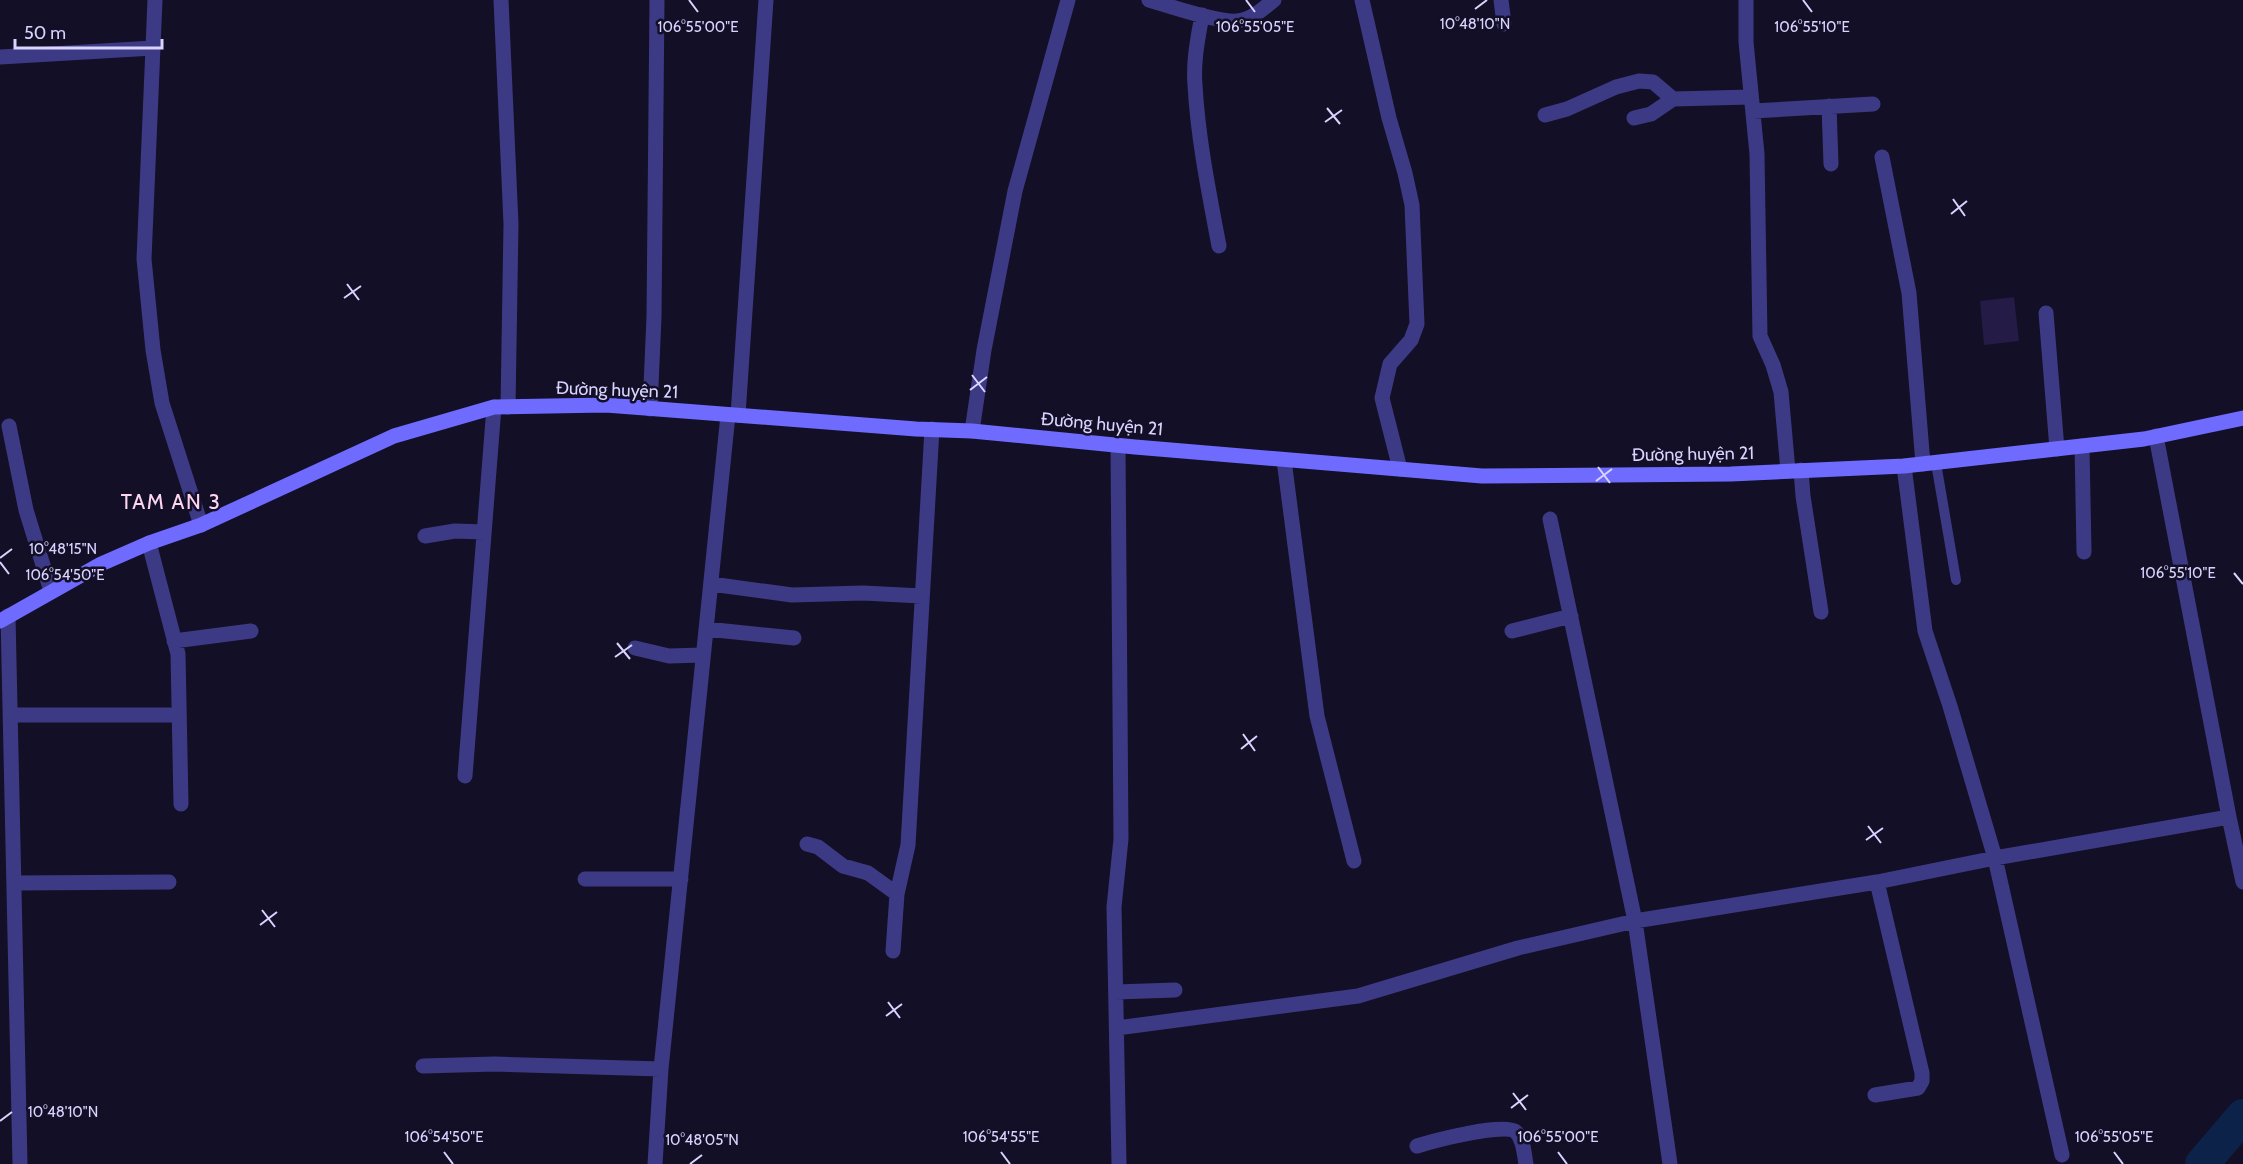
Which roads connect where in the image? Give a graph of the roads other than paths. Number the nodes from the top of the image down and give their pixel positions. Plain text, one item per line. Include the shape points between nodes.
1 (155, 0) edge
2 (501, 0) edge
3 (657, 0) edge
4 (766, 0) edge
5 (1068, 0) edge
6 (1149, 0) edge
7 (1274, 0) edge
8 (1362, 0) edge
9 (1502, 0) edge
10 (1746, 0) edge
11 (1202, 15) junction
12 (1504, 24) dead end
13 (153, 48) junction
14 (0, 57) edge
15 (1673, 99) junction
16 (1752, 104) junction
17 (1873, 104) dead end
18 (1828, 106) junction
19 (1545, 115) dead end
20 (1634, 118) dead end
21 (1882, 157) dead end
22 (1831, 164) dead end
23 (1219, 246) dead end
24 (2046, 313) dead end
25 (501, 407) junction
26 (650, 409) junction
27 (733, 415) junction
28 (2243, 418) edge
29 (9, 426) dead end
30 (932, 429) junction
31 (972, 431) junction
32 (2156, 436) junction
33 (1118, 446) junction
34 (2082, 446) junction
35 (2057, 449) junction
36 (1284, 460) junction
37 (1930, 463) junction
38 (1904, 466) junction
39 (1400, 470) junction
40 (1794, 470) junction
41 (1550, 519) dead end
42 (201, 525) junction
43 (484, 532) junction
44 (425, 536) dead end
45 (148, 543) junction
46 (2084, 552) dead end
47 (1956, 580) dead end
48 (711, 584) junction
49 (51, 591) junction
50 (922, 596) junction
51 (1821, 612) dead end
52 (1571, 616) junction
53 (4, 619) edge
54 (706, 629) junction
55 (251, 631) dead end
56 (1512, 632) dead end
57 (794, 638) dead end
58 (174, 641) junction
59 (635, 648) dead end
60 (703, 655) junction
61 (10, 715) junction
62 (179, 715) junction
63 (465, 776) dead end
64 (181, 804) dead end
65 (2229, 817) junction
66 (807, 844) dead end
67 (1995, 858) junction
68 (1354, 861) dead end
69 (585, 879) dead end
70 (681, 879) junction
71 (170, 882) dead end
72 (1877, 882) junction
73 (2243, 882) edge
74 (14, 883) junction
75 (897, 894) junction
76 (1635, 921) junction
77 (892, 951) dead end
78 (1175, 990) dead end
79 (1116, 992) junction
80 (1117, 1028) junction
81 (423, 1066) dead end
82 (661, 1069) junction
83 (1875, 1095) dead end
84 (1417, 1146) dead end
85 (2062, 1155) dead end
86 (20, 1164) edge
87 (655, 1164) edge
88 (1119, 1164) edge
89 (1526, 1164) edge
90 (1670, 1164) edge

1 - 13 street
2 - 25 street via 511,224
3 - 26 street
4 - 27 street
5 - 31 street via 1015,191
6 - 11 street
7 - 11 street via 1253,17 1237,21
8 - 39 street via 1412,205 1417,324 1412,340 1390,364 1382,398
9 - 12 street
10 - 16 street
11 - 23 street via 1194,83
13 - 14 street
13 - 42 street via 144,259 162,403
15 - 16 street
15 - 19 street via 1653,82 1639,81
15 - 20 street via 1651,114
16 - 18 street
16 - 40 street via 1757,154 1760,336 1781,392
17 - 18 street
18 - 22 street
21 - 37 street via 1909,293
24 - 35 street
25 - 26 street, Đường huyện 21 via 606,405
25 - 42 street, Đường huyện 21 via 394,436
25 - 43 street
26 - 27 street, Đường huyện 21
27 - 30 street, Đường huyện 21
27 - 48 street
28 - 32 street, Đường huyện 21
29 - 49 street via 26,510
30 - 31 street, Đường huyện 21
30 - 50 street
31 - 33 street, Đường huyện 21
32 - 34 street, Đường huyện 21
32 - 65 street
33 - 36 street, Đường huyện 21
33 - 79 street via 1121,839 1114,908
34 - 35 street, Đường huyện 21
34 - 46 street
35 - 37 street, Đường huyện 21
36 - 39 street, Đường huyện 21
36 - 68 street via 1317,716
37 - 38 street, Đường huyện 21
37 - 47 lane
38 - 40 street, Đường huyện 21
38 - 67 street via 1924,631
39 - 40 street, Đường huyện 21 via 1482,476
40 - 51 street via 1803,496
41 - 52 street
42 - 45 street, Đường huyện 21
43 - 44 street
43 - 63 street
45 - 49 street, Đường huyện 21
45 - 58 street
48 - 50 street via 792,595
48 - 54 street
49 - 53 street, Đường huyện 21
50 - 75 street via 908,845
52 - 56 street
52 - 76 street
53 - 61 street
54 - 57 street
54 - 60 street
55 - 58 street
58 - 62 street via 178,654
59 - 60 street via 669,656
60 - 70 street
61 - 62 street
61 - 74 street
62 - 64 street
65 - 67 street
65 - 73 street
66 - 75 street via 818,847 843,866 868,873
67 - 72 street
67 - 85 street
69 - 70 street
70 - 82 street
71 - 74 street
72 - 76 street
72 - 83 street via 1922,1081 1918,1088
74 - 86 street
75 - 77 street
76 - 80 street via 1518,948 1359,996
76 - 90 street
78 - 79 street
79 - 80 street
80 - 88 street
81 - 82 street
82 - 87 street
84 - 89 street via 1469,1134 1513,1130 1523,1146

